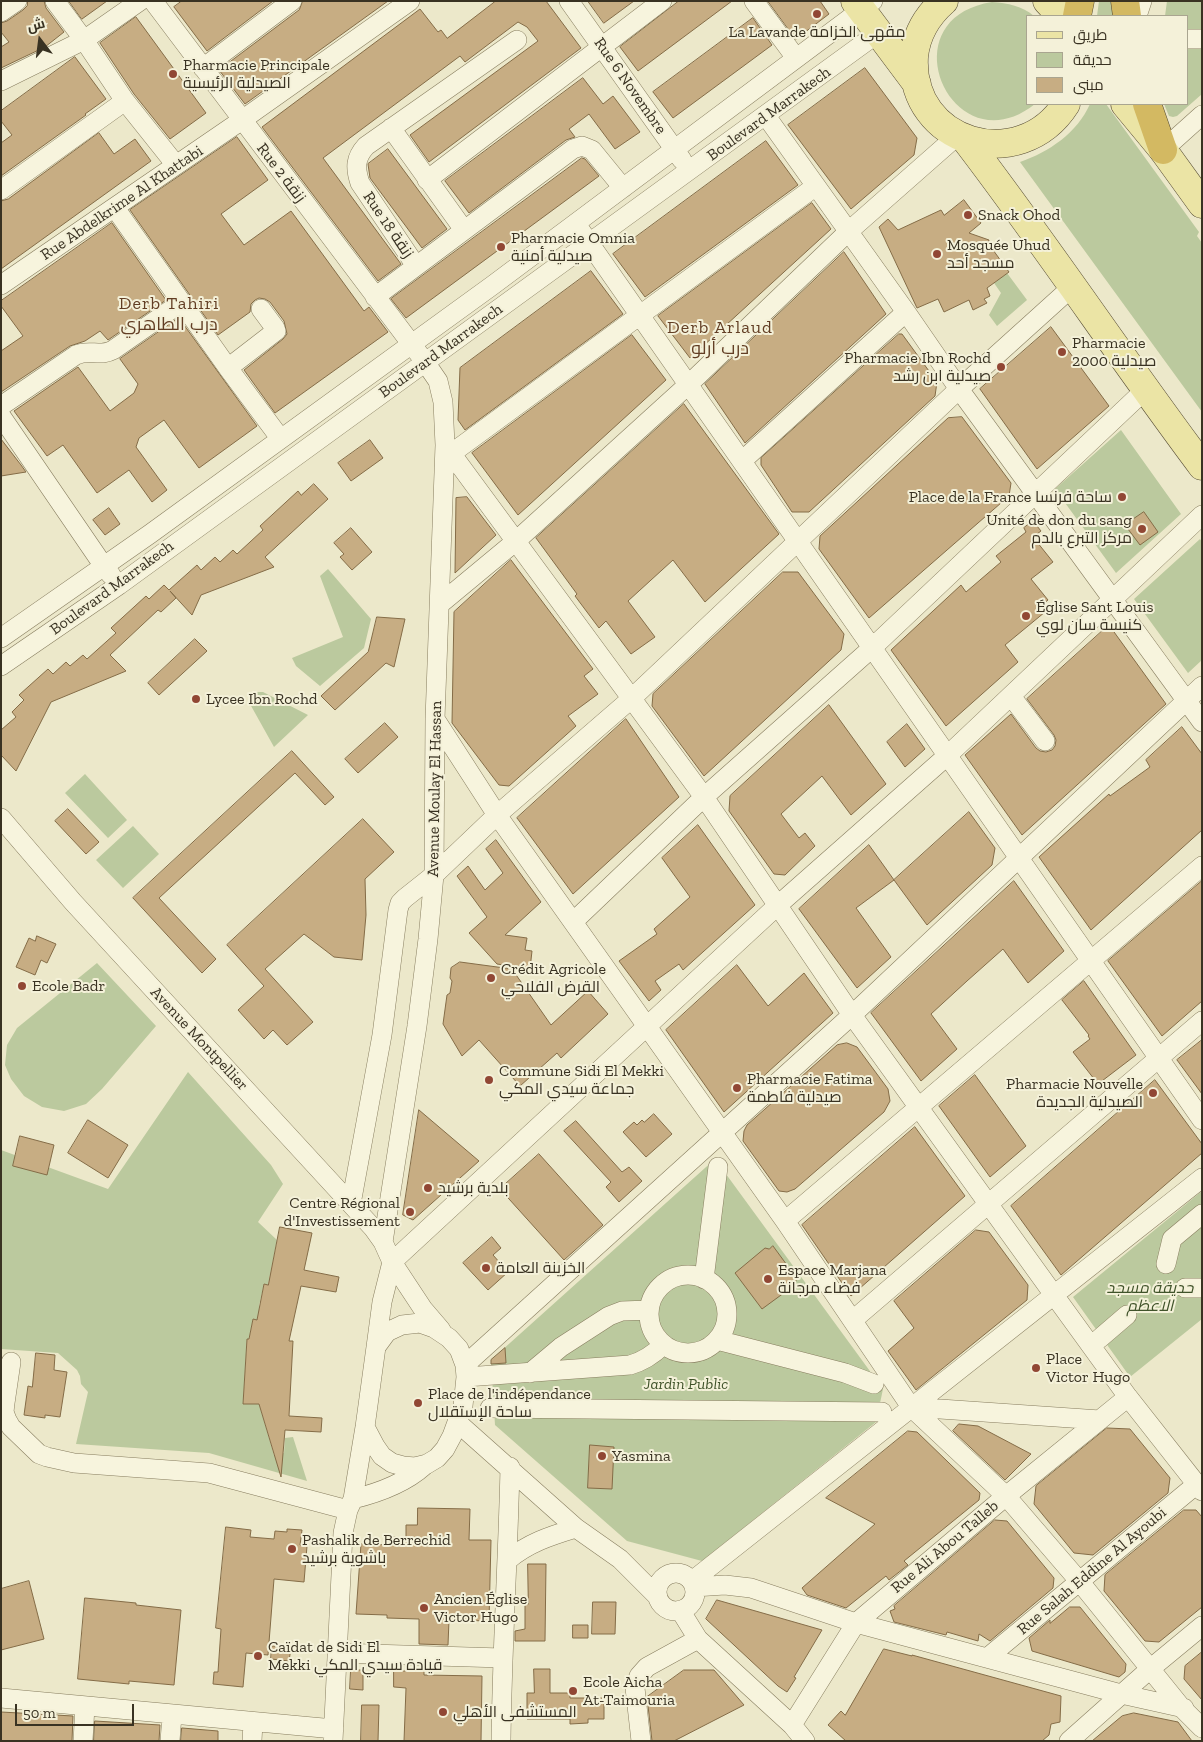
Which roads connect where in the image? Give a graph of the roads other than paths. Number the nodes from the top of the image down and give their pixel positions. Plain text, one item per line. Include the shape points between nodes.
1 (17, 1) edge
2 (55, 1) edge
3 (292, 1) edge
4 (410, 1) edge
5 (570, 1) edge
6 (754, 1) edge
7 (944, 1) edge
8 (1048, 1) edge
9 (1080, 1) edge
10 (1125, 1) edge
11 (1142, 1) edge
12 (154, 3) edge
13 (652, 4) edge
14 (863, 4) edge
15 (1, 12) edge
16 (1060, 15) edge
17 (1077, 15) edge
18 (1127, 15) edge
19 (1137, 15) edge
20 (878, 33) junction
21 (1202, 38) edge
22 (1188, 39) edge
23 (84, 40) junction
24 (517, 40) dead end
25 (601, 46) junction
26 (796, 58) junction
27 (203, 68) junction
28 (1, 81) edge
29 (917, 84) junction
30 (125, 102) junction
31 (1065, 105) edge
32 (1126, 105) edge
33 (1147, 105) edge
34 (1202, 115) edge
35 (766, 116) junction
36 (242, 120) junction
37 (391, 128) junction
38 (962, 137) junction
39 (675, 150) junction
40 (1163, 150) junction
41 (176, 166) junction
42 (691, 171) junction
43 (427, 180) junction
44 (816, 186) junction
45 (623, 188) junction
46 (1, 190) edge
47 (1202, 204) edge
48 (115, 208) junction
49 (576, 224) junction
50 (464, 230) junction
51 (848, 231) junction
52 (591, 243) junction
53 (416, 266) junction
54 (1, 285) edge
55 (1072, 287) junction
56 (375, 297) junction
57 (182, 302) junction
58 (261, 309) dead end
59 (906, 312) junction
60 (641, 314) junction
61 (411, 343) junction
62 (425, 362) junction
63 (228, 368) junction
64 (689, 384) junction
65 (959, 390) junction
66 (1145, 390) junction
67 (1, 406) edge
68 (1, 416) edge
69 (280, 438) junction
70 (448, 449) junction
71 (742, 460) junction
72 (1202, 466) edge
73 (1036, 494) junction
74 (1202, 515) edge
75 (516, 541) junction
76 (799, 541) junction
77 (103, 565) junction
78 (119, 585) junction
79 (1113, 599) junction
80 (440, 604) junction
81 (1, 638) edge
82 (873, 647) junction
83 (1, 666) edge
84 (1202, 686) edge
85 (1010, 696) junction
86 (631, 699) junction
87 (1187, 700) junction
88 (435, 719) junction
89 (1202, 722) edge
90 (1045, 741) dead end
91 (948, 755) junction
92 (704, 797) junction
93 (497, 815) junction
94 (1, 818) edge
95 (1018, 858) junction
96 (1202, 866) edge
97 (434, 875) junction
98 (777, 906) junction
99 (573, 922) junction
100 (1091, 960) junction
101 (852, 1015) junction
102 (1202, 1021) edge
103 (646, 1027) junction
104 (1158, 1058) junction
105 (918, 1107) junction
106 (1202, 1120) edge
107 (722, 1132) junction
108 (718, 1166) dead end
109 (1202, 1178) edge
110 (989, 1203) junction
111 (352, 1204) junction
112 (1202, 1214) edge
113 (785, 1221) junction
114 (1158, 1223) dead end
115 (1172, 1239) junction
116 (383, 1242) junction
117 (392, 1262) junction
118 (1166, 1264) dead end
119 (704, 1279) junction
120 (1054, 1295) junction
121 (649, 1310) junction
122 (1127, 1316) dead end
123 (853, 1320) junction
124 (449, 1338) junction
125 (1099, 1338) dead end
126 (717, 1340) junction
127 (663, 1345) junction
128 (376, 1347) junction
129 (11, 1362) dead end
130 (465, 1371) junction
131 (530, 1373) junction
132 (874, 1384) dead end
133 (1128, 1397) junction
134 (912, 1407) junction
135 (490, 1408) dead end
136 (882, 1412) dead end
137 (1100, 1420) junction
138 (458, 1423) junction
139 (366, 1427) junction
140 (427, 1464) junction
141 (510, 1467) junction
142 (1199, 1488) edge
143 (1006, 1496) junction
144 (351, 1505) junction
145 (576, 1528) junction
146 (620, 1558) junction
147 (508, 1560) junction
148 (668, 1574) junction
149 (1080, 1582) junction
150 (693, 1584) junction
151 (657, 1596) junction
152 (680, 1610) junction
153 (856, 1623) junction
154 (1202, 1626) edge
155 (698, 1639) junction
156 (338, 1653) junction
157 (502, 1658) junction
158 (987, 1658) junction
159 (1150, 1669) junction
160 (1121, 1694) junction
161 (1, 1698) edge
162 (85, 1706) junction
163 (1181, 1707) junction
164 (1202, 1714) edge
165 (172, 1715) junction
166 (253, 1722) junction
167 (1202, 1728) edge
168 (793, 1733) edge
169 (334, 1735) edge
170 (83, 1741) edge
171 (170, 1741) edge
172 (252, 1741) edge
173 (501, 1741) edge
174 (641, 1741) edge
175 (805, 1741) edge
176 (1069, 1741) edge

1 - 15 street
2 - 23 street
3 - 27 street
4 - 36 street, Rue Abdelkrime Al Khattabi
5 - 25 street, Rue 6 Novembre
6 - 26 street
7 - 29 main road via 926,22 918,40 914,58
8 - 16 main road
9 - 17 highway
10 - 18 highway
11 - 19 street
12 - 23 street
12 - 27 street, Rue 2 زنقة
13 - 25 street
14 - 20 main road
14 - 26 street, Boulevard Marrakech
20 - 29 main road
20 - 35 street, Boulevard Marrakech
21 - 22 street
23 - 28 street
23 - 30 street
24 - 37 street
25 - 39 street, Rue 6 Novembre
25 - 43 street
26 - 39 street, Boulevard Marrakech
27 - 36 street, Rue 2 زنقة
29 - 38 main road via 932,114 946,128
30 - 41 street
30 - 46 street
31 - 38 main road via 1048,125 1021,140 996,144
32 - 40 main road
33 - 40 highway
34 - 40 street
35 - 42 street, Boulevard Marrakech
35 - 44 street
36 - 41 street, Rue Abdelkrime Al Khattabi
36 - 56 street, Rue 2 زنقة
37 - 43 street
37 - 53 street, Rue 18 زنقة via 366,146 356,167 360,183
38 - 51 street
38 - 55 main road via 997,180
39 - 42 street, Rue 6 Novembre
39 - 45 street, Boulevard Marrakech
40 - 47 main road
41 - 48 street, Rue Abdelkrime Al Khattabi
42 - 52 street, Boulevard Marrakech
43 - 50 street
44 - 51 street
44 - 60 street
45 - 49 street, Boulevard Marrakech
45 - 50 street via 592,150 577,147
48 - 54 street, Rue Abdelkrime Al Khattabi
48 - 57 street
49 - 52 street
49 - 61 street, Boulevard Marrakech
50 - 53 street
51 - 59 street
51 - 64 street
52 - 60 street
52 - 62 street, Boulevard Marrakech
53 - 56 street
55 - 65 street
55 - 66 main road
56 - 61 street, Rue 2 زنقة
57 - 63 street
57 - 67 street via 113,350 76,355
58 - 63 street via 276,331
59 - 65 street
59 - 71 street
60 - 64 street
60 - 70 street
61 - 62 street, Avenue Moulay El Hassan
61 - 69 street, Boulevard Marrakech
62 - 70 street, Avenue Moulay El Hassan via 438,381 444,402
62 - 78 street, Boulevard Marrakech
63 - 69 street
64 - 71 street
64 - 75 street
65 - 73 street
65 - 76 street
66 - 72 main road
66 - 73 street
68 - 77 street
69 - 77 street, Boulevard Marrakech
70 - 75 street
70 - 80 street, Avenue Moulay El Hassan
71 - 76 street
73 - 79 street
73 - 82 street
74 - 79 street
75 - 80 street
75 - 86 street
76 - 82 street
76 - 86 street
77 - 78 street
77 - 81 street, Boulevard Marrakech
78 - 83 street, Boulevard Marrakech
79 - 85 street
79 - 87 street
80 - 88 street, Avenue Moulay El Hassan
82 - 91 street
82 - 92 street
84 - 87 street
85 - 90 street
85 - 91 street
86 - 92 street
86 - 93 street
87 - 89 street
87 - 95 street
88 - 93 street
88 - 97 street, Avenue Moulay El Hassan
91 - 95 street
91 - 98 street
92 - 98 street
92 - 99 street
93 - 97 street
93 - 99 street
94 - 111 street, Avenue Montpellier via 73,902
95 - 100 street
95 - 101 street
96 - 100 street
97 - 111 street via 405,898 398,910 382,1035
97 - 116 street, Avenue Moulay El Hassan via 417,1026
98 - 101 street
98 - 103 street
99 - 103 street
100 - 104 street
100 - 105 street
101 - 105 street
101 - 107 street
102 - 104 street
103 - 107 street
103 - 117 street
104 - 106 street
104 - 110 street
105 - 110 street
105 - 113 street
107 - 113 street
107 - 130 street
108 - 119 street
109 - 120 street
110 - 120 street
110 - 123 street
111 - 116 street, Avenue Montpellier
112 - 115 street
113 - 123 street
114 - 115 street
115 - 118 street
116 - 117 street, Avenue Montpellier
117 - 124 street, Avenue Montpellier via 435,1324
117 - 128 street
119 - 121 street via 687,1275 669,1280 655,1292
119 - 126 street via 724,1299 726,1322
120 - 133 street
120 - 134 street
121 - 127 street via 651,1329
121 - 131 street via 622,1311 609,1316 561,1347
122 - 125 street
123 - 134 street
124 - 128 street via 420,1323 402,1325 387,1332
124 - 130 street via 459,1349
126 - 127 street via 691,1353 681,1353
126 - 132 street via 845,1373
127 - 131 street via 647,1358 630,1365
128 - 139 street
129 - 144 street via 4,1412 7,1420 39,1454 47,1458 74,1463 209,1472
130 - 131 street
130 - 138 street via 463,1406
133 - 137 street, Rue Ali Abou Talleb
133 - 142 street
134 - 137 street
134 - 143 street
134 - 150 street
135 - 136 street
137 - 143 street, Rue Ali Abou Talleb
138 - 140 street via 445,1449
138 - 141 street
139 - 140 street via 382,1456 403,1466
139 - 144 street
140 - 144 street via 415,1474
141 - 145 street
141 - 147 street
142 - 149 street, Rue Salah Eddine Al Ayoubi
143 - 149 street
143 - 153 street, Rue Ali Abou Talleb
144 - 156 street via 343,1533
145 - 146 street
145 - 147 street via 534,1542
146 - 148 street
146 - 151 street
147 - 157 street
148 - 150 street via 681,1573
148 - 151 street via 658,1583
149 - 158 street, Rue Salah Eddine Al Ayoubi
149 - 159 street
150 - 152 street via 693,1600
150 - 153 street via 751,1588
151 - 152 street via 664,1607
152 - 155 street
153 - 158 street
153 - 168 street, Rue Ali Abou Talleb
154 - 159 street
155 - 168 street
155 - 174 street via 647,1667 639,1676 635,1688
156 - 157 street
156 - 169 street
157 - 173 street
158 - 160 street
159 - 160 street
159 - 163 street
160 - 163 street
160 - 176 street
161 - 162 street
162 - 165 street
162 - 170 street
163 - 164 street
163 - 167 street
165 - 166 street
165 - 171 street
166 - 169 street
166 - 172 street
168 - 175 street

